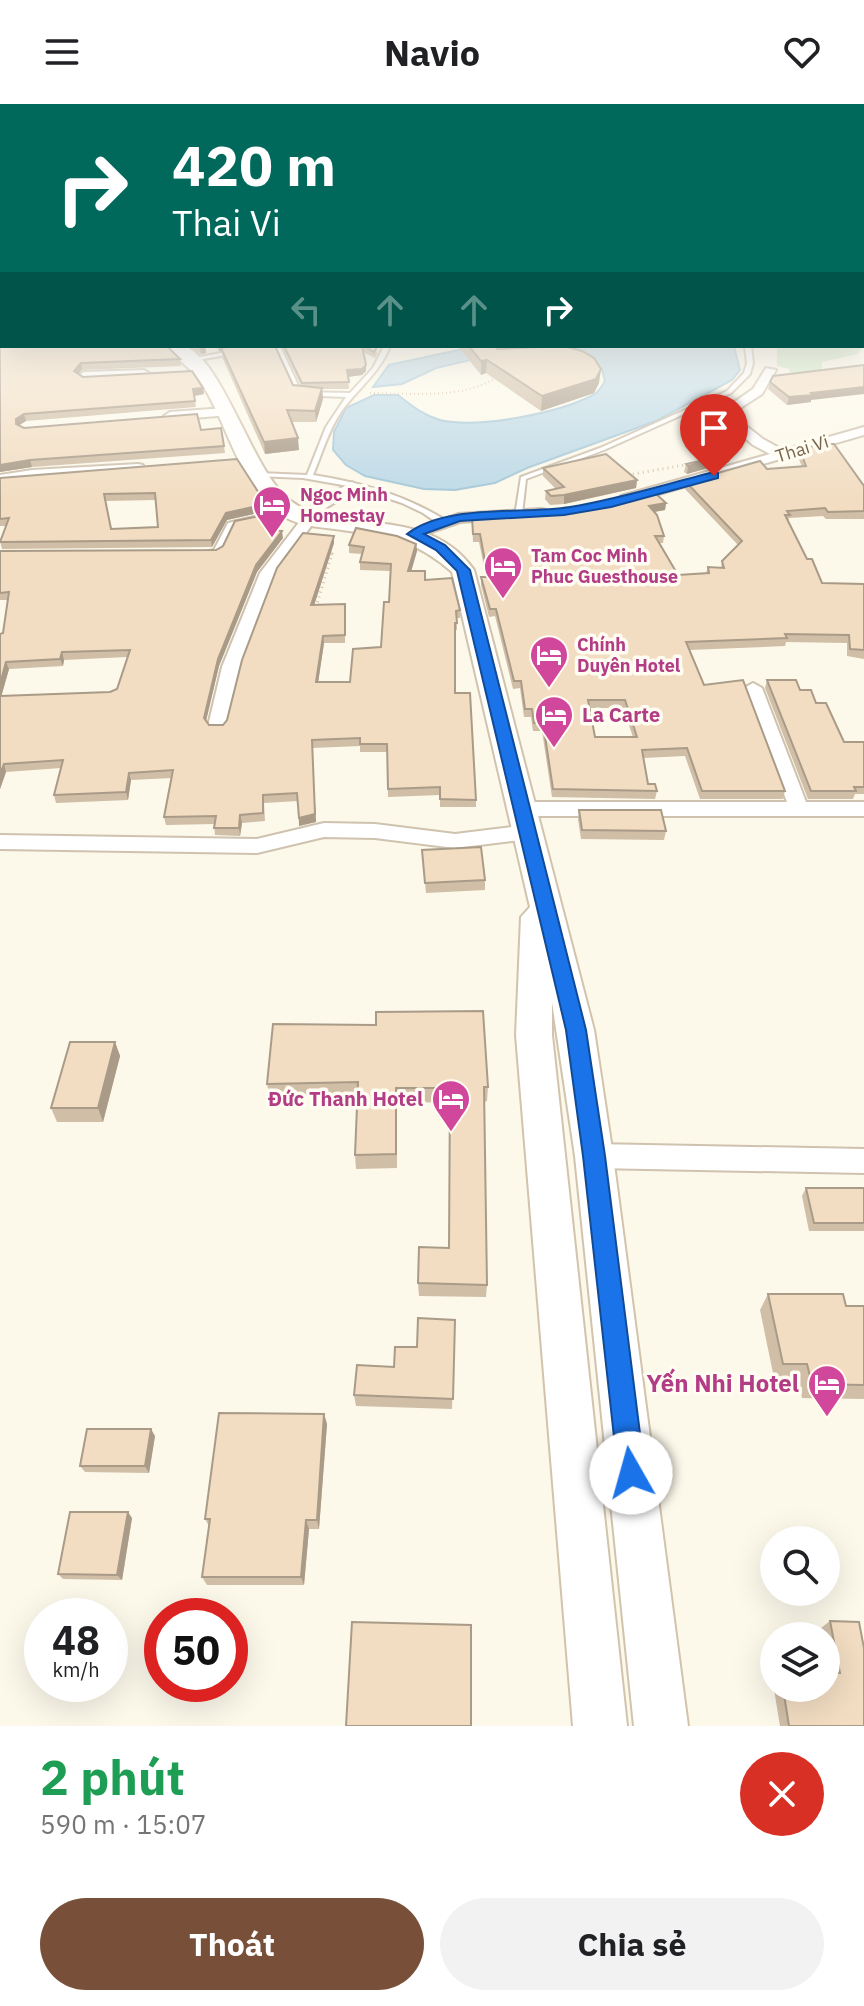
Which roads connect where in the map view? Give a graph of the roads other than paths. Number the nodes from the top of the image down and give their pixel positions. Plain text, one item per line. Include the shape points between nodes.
1 (176, 349) edge
2 (278, 349) edge
3 (386, 349) edge
4 (748, 349) edge
5 (246, 351) edge
6 (194, 368) junction
7 (770, 370) dead end
8 (157, 373) edge
9 (84, 376) edge
10 (352, 395) junction
11 (225, 412) junction
12 (151, 418) edge
13 (864, 431) edge
14 (781, 454) junction
15 (151, 467) edge
16 (259, 475) junction
17 (310, 475) junction
18 (0, 479) edge
19 (352, 486) junction
20 (611, 503) edge
21 (564, 511) edge
22 (518, 514) junction
23 (299, 515) junction
24 (442, 522) junction
25 (414, 534) junction
26 (204, 552) edge
27 (753, 688) dead end
28 (217, 726) edge
29 (799, 809) junction
30 (864, 809) edge
31 (526, 820) junction
32 (0, 842) edge
33 (538, 874) junction
34 (594, 1156) junction
35 (864, 1161) edge
36 (600, 1726) edge
37 (661, 1726) edge

1 - 6 main road
2 - 10 lane via 299,394
3 - 10 lane via 377,368
4 - 22 lane via 747,374 729,392 523,478
5 - 6 lane
6 - 11 main road
7 - 14 street via 756,393 723,414
8 - 9 street
10 - 17 lane via 329,426
11 - 12 street
11 - 16 main road via 241,458
13 - 14 street, Thai Vi via 835,445
14 - 20 street, Thai Vi
15 - 18 street
16 - 17 lane
16 - 23 main road via 270,493
17 - 19 lane
19 - 23 street
19 - 24 lane via 424,508
21 - 22 street
22 - 24 street
23 - 25 main road
23 - 26 lane via 231,525 217,552
23 - 28 street via 252,608
24 - 25 street
25 - 31 main road via 441,548 463,570
27 - 29 street
29 - 30 street
29 - 31 street
31 - 32 street via 455,841 324,830 257,846
31 - 33 main road
33 - 34 main road via 576,1030
33 - 36 main road via 534,1035
34 - 35 street
34 - 37 main road

